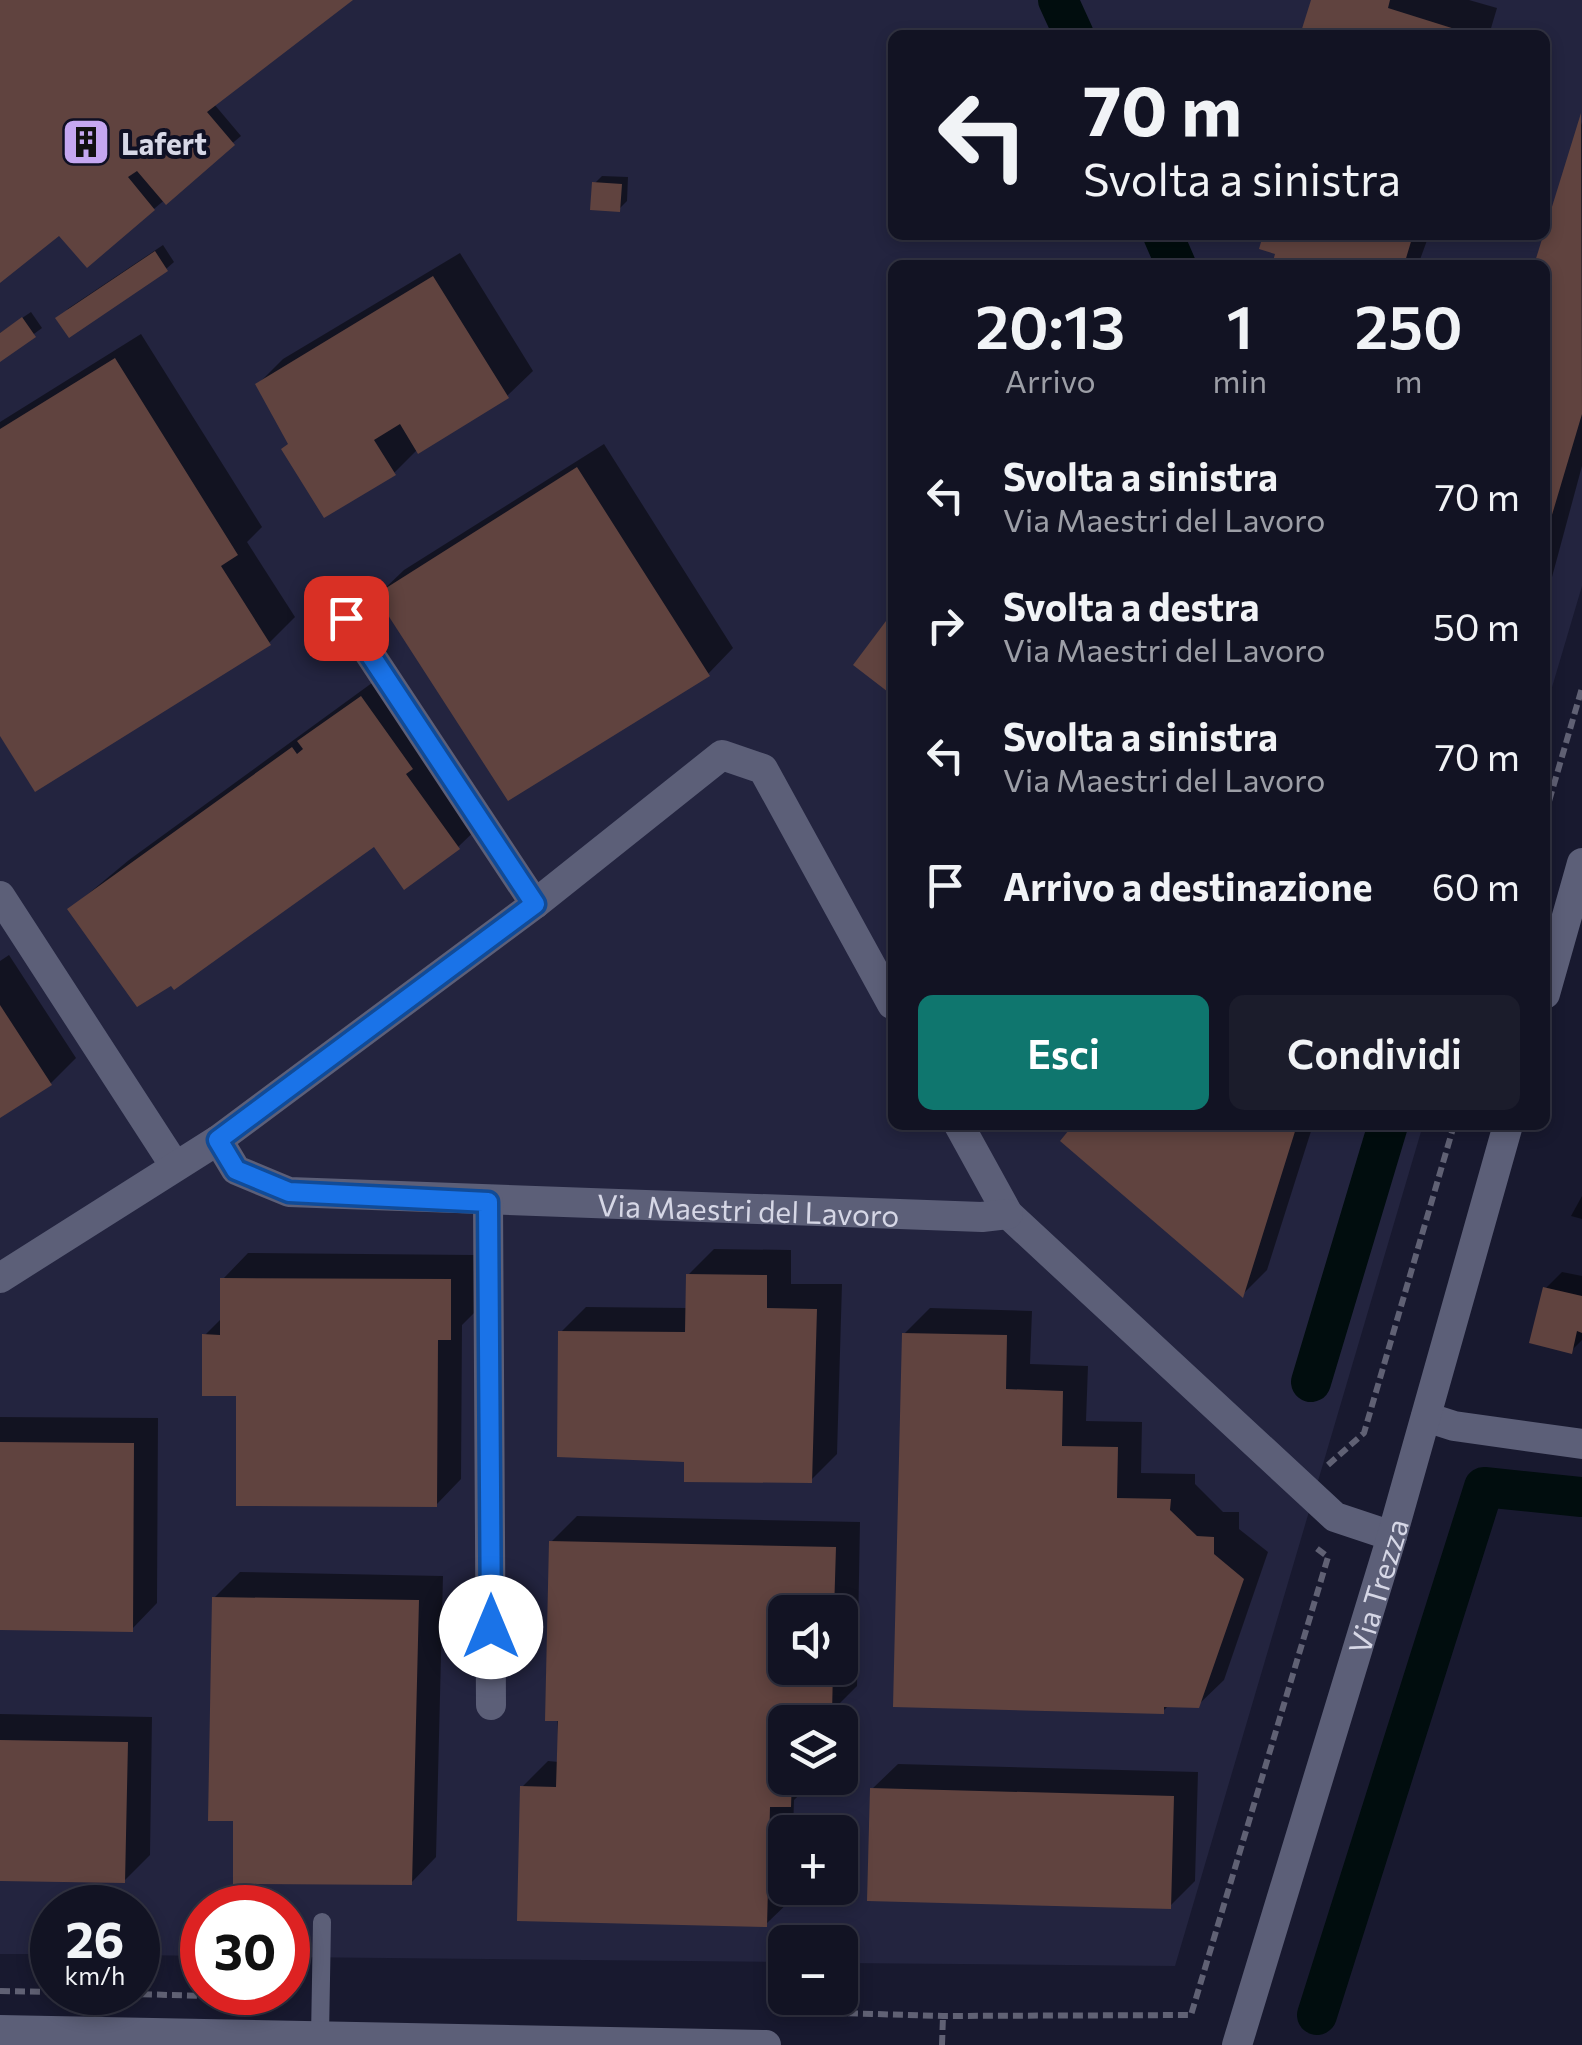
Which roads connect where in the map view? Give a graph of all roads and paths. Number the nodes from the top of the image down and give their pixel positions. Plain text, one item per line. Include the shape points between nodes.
1 (346, 618) dead end
2 (1582, 688) edge
3 (1550, 798) edge
4 (1582, 864) edge
5 (0, 896) edge
6 (535, 904) junction
7 (1550, 976) edge
8 (888, 997) edge
9 (962, 1130) edge
10 (1453, 1130) edge
11 (1507, 1130) edge
12 (218, 1140) junction
13 (175, 1166) junction
14 (488, 1202) junction
15 (1008, 1214) junction
16 (0, 1278) edge
17 (1426, 1417) junction
18 (1582, 1444) edge
19 (1305, 1489) junction
20 (1392, 1536) junction
21 (1304, 1537) dead end
22 (491, 1705) dead end
23 (322, 1922) dead end
24 (0, 1991) edge
25 (30, 1992) edge
26 (763, 2011) dead end
27 (942, 2016) junction
28 (0, 2030) edge
29 (320, 2038) junction
30 (462, 2043) edge
31 (766, 2045) edge
32 (942, 2045) edge
33 (1237, 2045) edge

1 - 6 street
2 - 3 path
4 - 7 street
5 - 13 street
6 - 8 street via 722,755 763,769
6 - 12 street
9 - 15 street
10 - 19 path via 1364,1433
11 - 17 street, Via Trezza
12 - 13 street
12 - 14 street, Via Maestri del Lavoro via 236,1170 289,1192
13 - 16 street
14 - 15 street, Via Maestri del Lavoro
14 - 22 street
15 - 19 street
17 - 18 street
17 - 20 street, Via Trezza
19 - 20 street via 1335,1517
20 - 33 street, Via Trezza
21 - 27 path via 1328,1557 1191,2015
23 - 29 lane
24 - 25 path
26 - 27 path
27 - 32 path
28 - 29 street
29 - 30 street
30 - 31 street

